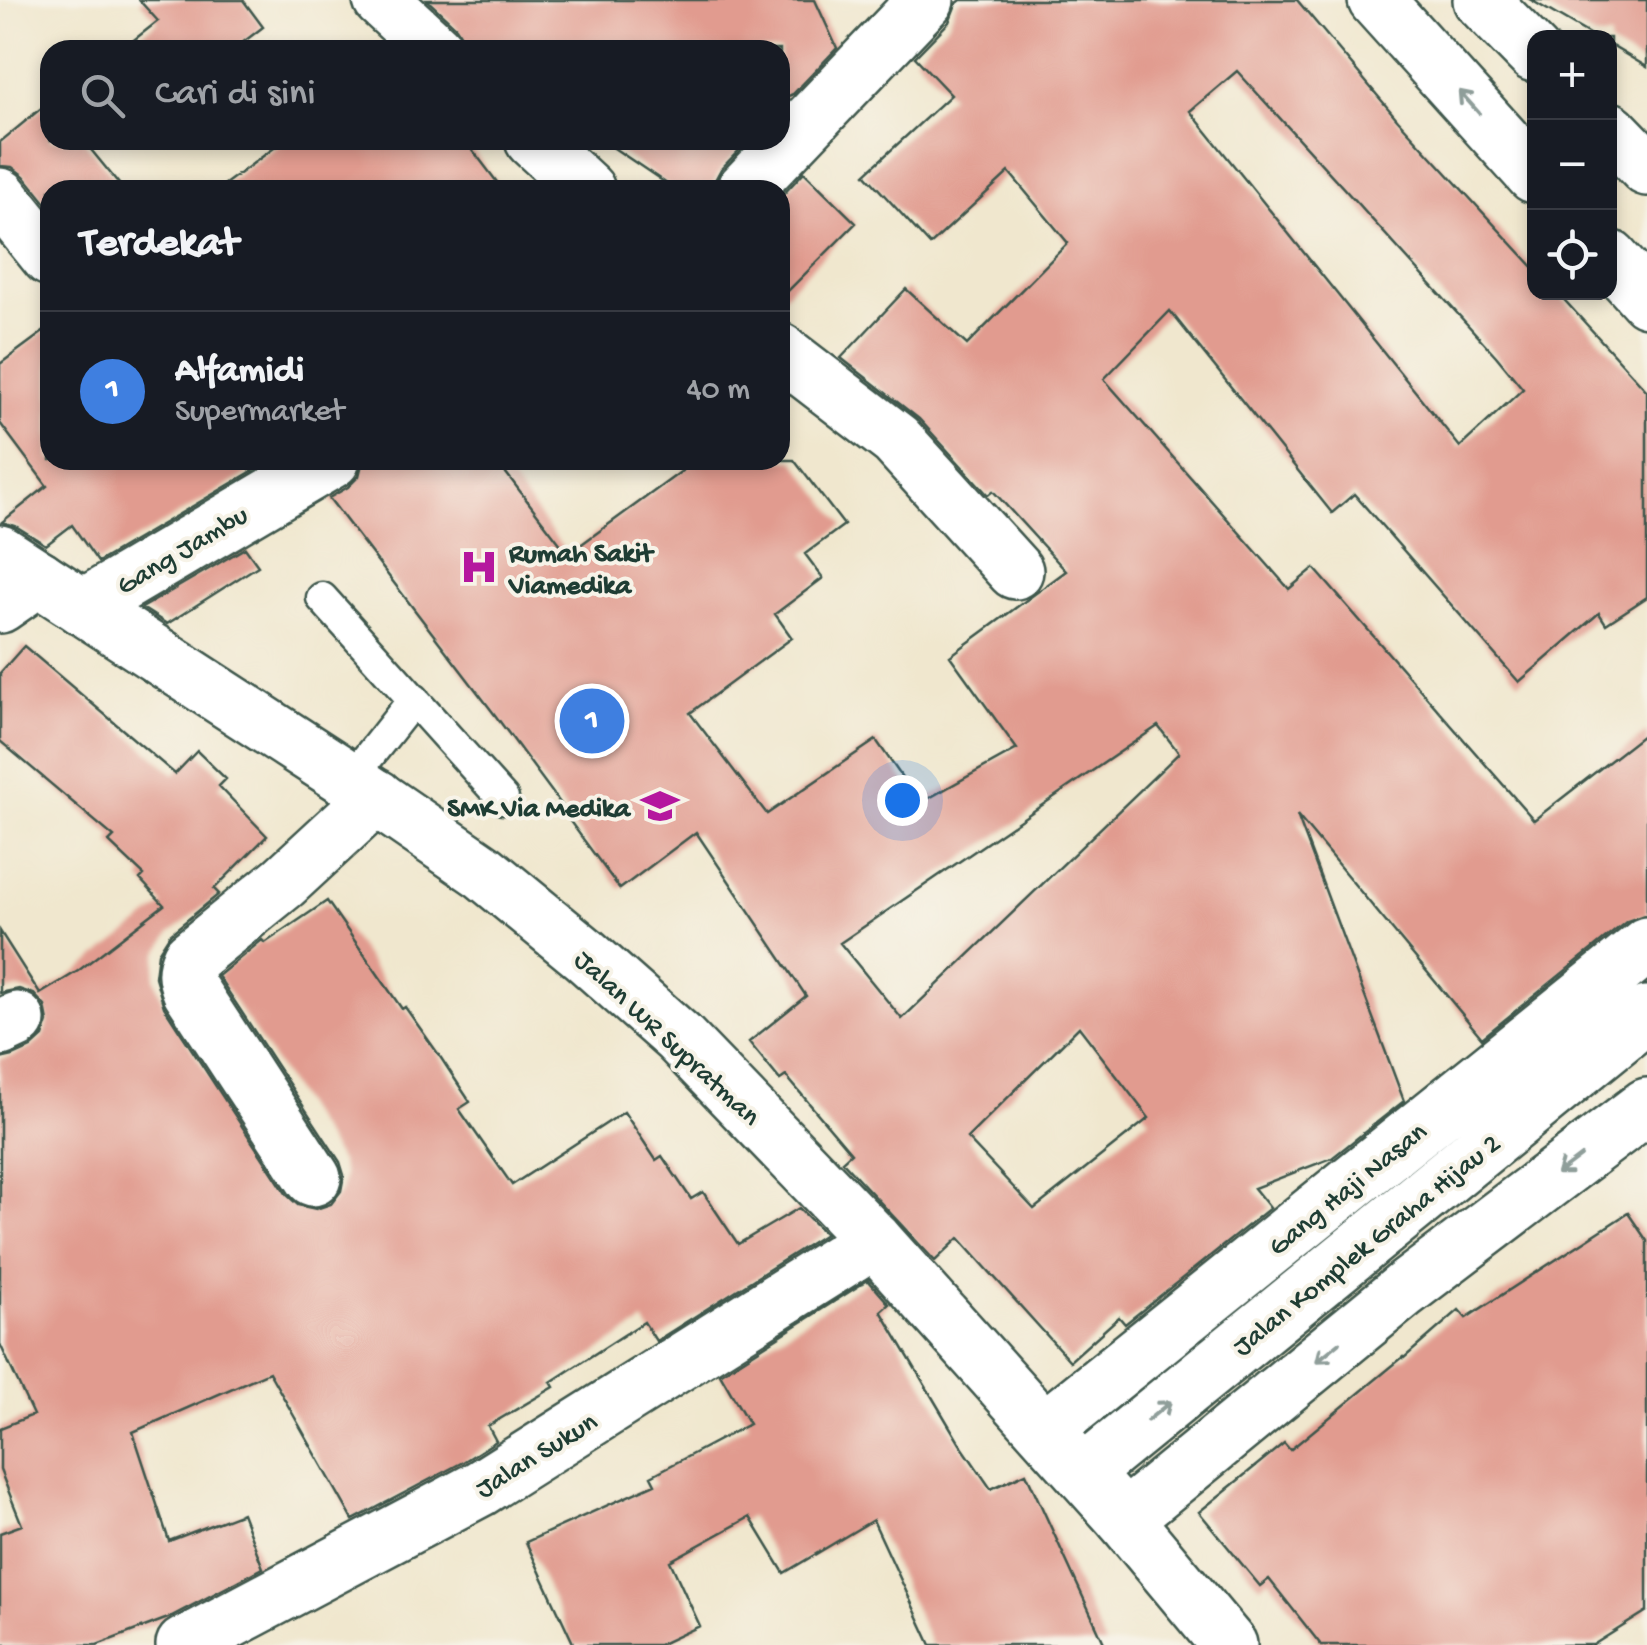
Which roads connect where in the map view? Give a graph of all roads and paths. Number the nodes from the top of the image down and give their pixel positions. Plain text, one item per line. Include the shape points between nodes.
1 (381, 0) edge
2 (926, 0) edge
3 (1376, 0) edge
4 (1481, 0) edge
5 (425, 40) edge
6 (1527, 47) edge
7 (1617, 129) edge
8 (1617, 135) edge
9 (1647, 140) edge
10 (790, 142) edge
11 (544, 150) edge
12 (782, 150) edge
13 (1527, 167) edge
14 (1647, 168) edge
15 (576, 180) edge
16 (754, 180) edge
17 (0, 196) edge
18 (40, 246) edge
19 (1617, 266) edge
20 (1647, 299) edge
21 (790, 359) edge
22 (308, 470) edge
23 (1015, 571) dead end
24 (30, 586) edge
25 (322, 598) dead end
26 (414, 699) junction
27 (363, 788) junction
28 (504, 799) dead end
29 (1647, 945) edge
30 (1647, 1014) edge
31 (1647, 1106) edge
32 (313, 1178) dead end
33 (874, 1240) junction
34 (1045, 1429) junction
35 (1084, 1473) junction
36 (1124, 1519) junction
37 (184, 1645) edge
38 (1229, 1645) edge

1 - 5 street
2 - 10 street
13 -> 3 street
4 - 6 street
7 - 9 street
8 - 14 street
11 - 15 street
12 - 16 street
17 - 18 street
19 - 20 street
21 - 23 street via 896,440
22 - 24 street, Gang Jambu
24 - 27 street, Jalan WR Supratman
25 - 26 lane
26 - 27 lane
26 - 28 lane
27 - 32 street via 284,882 185,968 190,990
27 - 33 street, Jalan WR Supratman via 484,872 678,1037
29 - 34 street, Gang Haji Nasan
35 -> 30 street, Jalan Komplek Graha Hijau 2
31 -> 36 street via 1404,1290
33 - 34 street, Jalan WR Supratman
33 - 37 street, Jalan Sukun via 479,1488
34 - 35 street, Jalan WR Supratman
35 - 36 street, Jalan WR Supratman
36 - 38 street, Jalan WR Supratman

